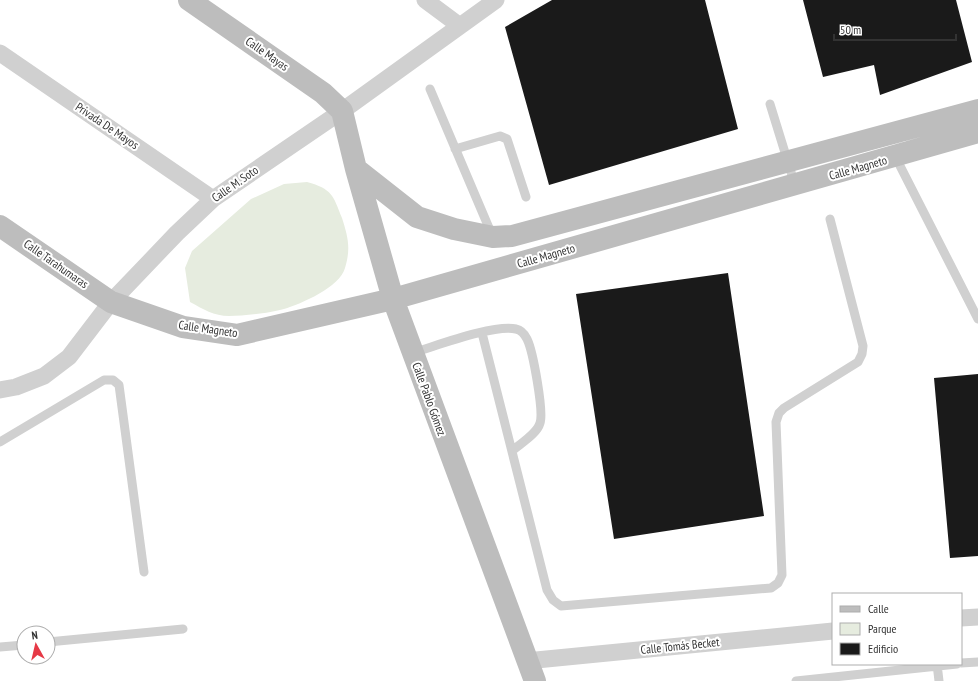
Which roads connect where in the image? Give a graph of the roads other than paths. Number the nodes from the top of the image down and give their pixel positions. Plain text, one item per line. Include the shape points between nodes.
1 (189, 0) edge
2 (425, 0) edge
3 (496, 0) edge
4 (460, 26) junction
5 (0, 53) edge
6 (430, 89) dead end
7 (770, 104) dead end
8 (978, 110) edge
9 (342, 111) junction
10 (978, 132) edge
11 (892, 146) junction
12 (455, 149) junction
13 (789, 162) junction
14 (356, 169) junction
15 (795, 185) junction
16 (526, 197) dead end
17 (213, 199) junction
18 (830, 219) dead end
19 (0, 226) edge
20 (493, 237) junction
21 (393, 299) junction
22 (111, 302) junction
23 (978, 319) edge
24 (482, 333) junction
25 (412, 353) junction
26 (0, 390) edge
27 (0, 442) edge
28 (512, 451) junction
29 (144, 572) dead end
30 (978, 617) edge
31 (962, 618) edge
32 (184, 630) dead end
33 (832, 631) edge
34 (56, 641) edge
35 (16, 645) edge
36 (0, 647) edge
37 (526, 661) junction
38 (978, 662) edge
39 (962, 664) edge
40 (937, 665) edge
41 (535, 681) edge
42 (796, 681) edge
43 (939, 681) edge

1 - 9 main road, Calle Mayas via 323,93
2 - 4 street
3 - 4 street, Calle M. Soto
4 - 9 street, Calle M. Soto
5 - 17 street, Privada De Mayos
6 - 12 lane
7 - 13 lane
8 - 11 main road, Calle Magneto
9 - 14 main road, Calle Pablo Gómez
9 - 17 street, Calle M. Soto
10 - 11 main road, Calle Magneto
11 - 13 main road, Calle Magneto
11 - 15 main road, Calle Magneto
11 - 23 lane
12 - 16 lane via 504,137 507,139
12 - 20 lane
13 - 15 lane
13 - 20 main road, Calle Magneto via 549,227 512,236
14 - 20 main road, Calle Magneto via 417,217 454,229
14 - 21 main road, Calle Pablo Gómez
15 - 21 main road, Calle Magneto
17 - 22 street, Calle M. Soto
18 - 28 lane via 863,346 862,354 858,362 784,408 776,422 782,575 778,583 771,588 561,606 553,600 547,590
19 - 22 main road, Calle Tarahumaras
21 - 22 main road, Calle Magneto via 237,335 183,327
21 - 25 main road, Calle Pablo Gómez
22 - 26 street, Calle M. Soto via 69,357 44,376
24 - 25 lane
24 - 28 lane
24 - 28 lane via 508,327 519,329 530,347 541,422 538,429
25 - 37 main road, Calle Pablo Gómez
27 - 29 lane via 104,380 113,380 119,385
30 - 31 street
32 - 34 lane
33 - 37 street, Calle Tomás Becket
35 - 36 lane
37 - 41 main road, Calle Pablo Gómez
38 - 39 lane
40 - 42 lane
40 - 43 lane

